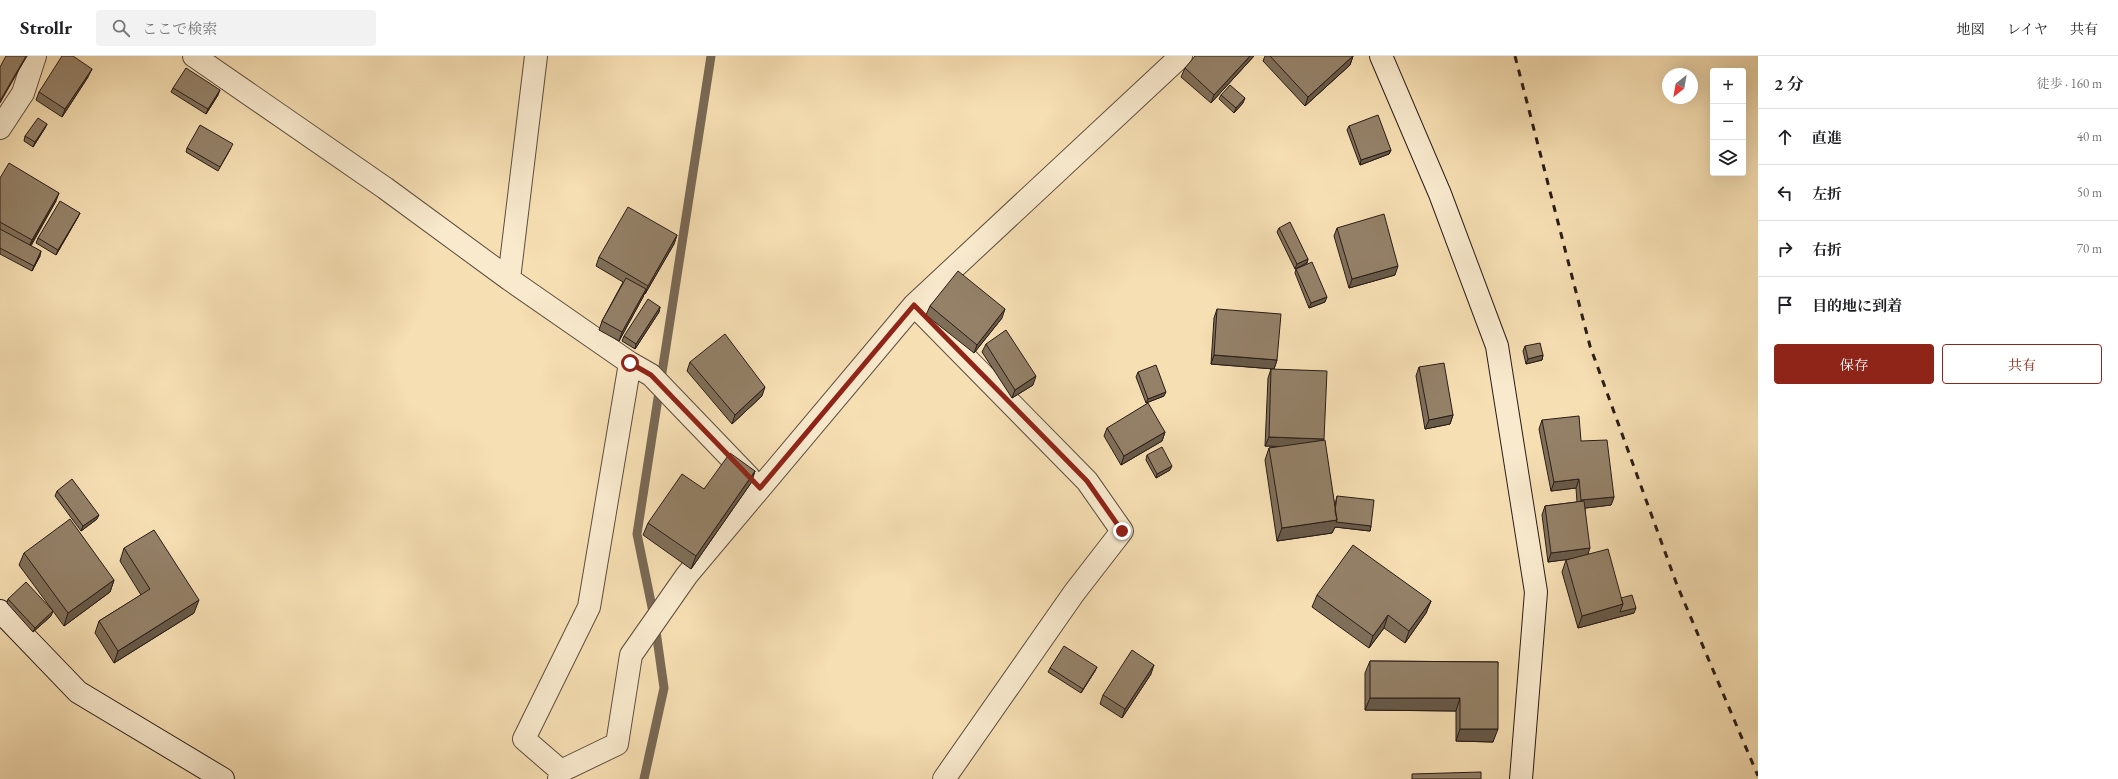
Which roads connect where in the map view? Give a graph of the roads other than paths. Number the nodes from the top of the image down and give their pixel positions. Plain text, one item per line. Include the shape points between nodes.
1 (35, 56) edge
2 (194, 56) edge
3 (536, 56) edge
4 (1182, 56) edge
5 (1381, 56) edge
6 (0, 128) edge
7 (509, 279) junction
8 (914, 305) junction
9 (630, 363) junction
10 (760, 488) junction
11 (0, 611) edge
12 (560, 775) edge
13 (223, 779) edge
14 (944, 779) edge
15 (1521, 779) edge

1 - 6 street via 23,93
2 - 7 street via 385,188
3 - 7 street
4 - 8 street
5 - 15 street via 1440,194 1497,346 1536,592
7 - 9 street
8 - 10 street
8 - 14 street via 1087,481 1122,531 1074,593
9 - 10 street via 651,375
9 - 12 street via 589,606 524,739
10 - 12 street via 687,575 631,655 617,744
11 - 13 street via 78,692

